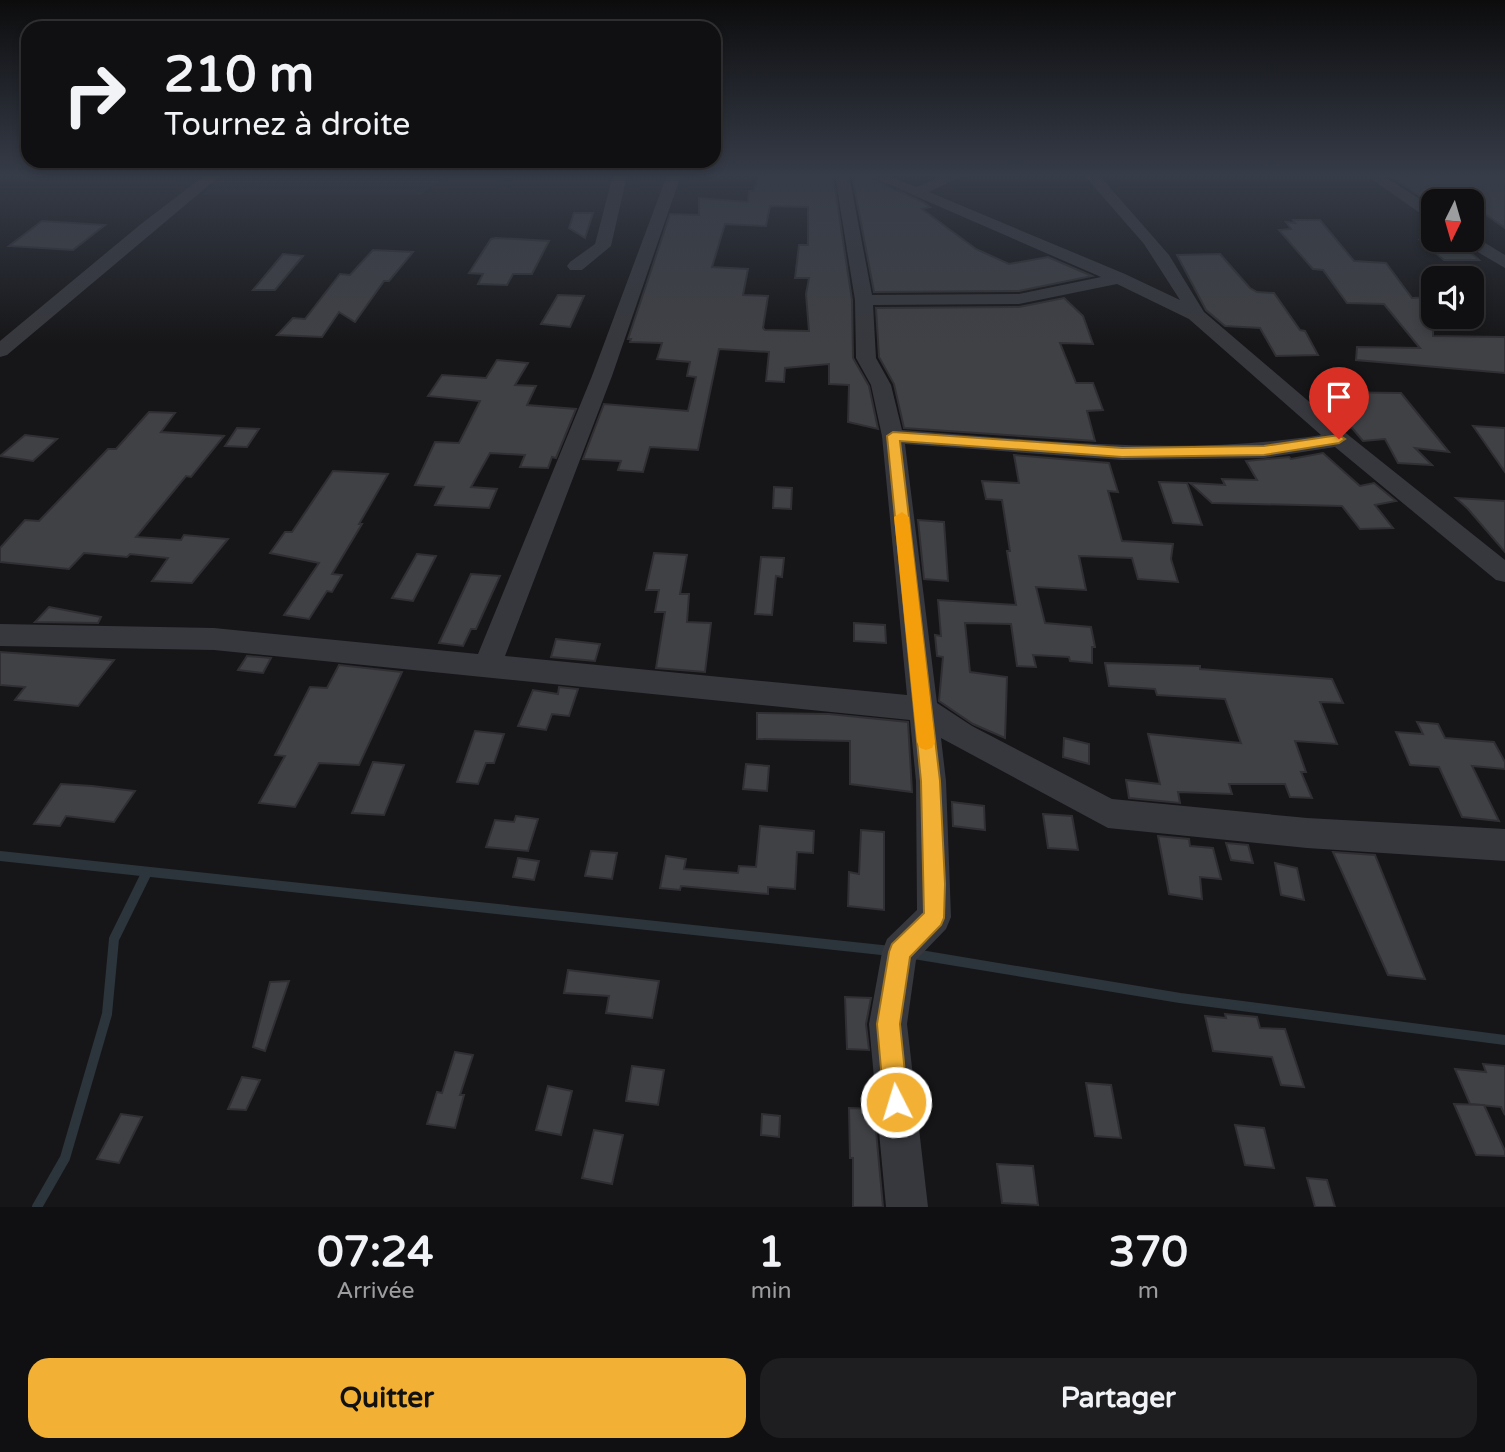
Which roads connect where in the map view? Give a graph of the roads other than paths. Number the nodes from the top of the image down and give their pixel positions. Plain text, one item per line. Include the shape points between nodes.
1 (142, 231) edge
2 (607, 231) edge
3 (652, 231) edge
4 (852, 231) edge
5 (1009, 231) edge
6 (1143, 231) edge
7 (1484, 249) edge
8 (1505, 263) edge
9 (576, 266) dead end
10 (1119, 278) junction
11 (864, 300) junction
12 (1196, 316) junction
13 (0, 351) edge
14 (893, 436) junction
15 (1339, 439) junction
16 (1505, 573) edge
17 (0, 635) edge
18 (488, 664) junction
19 (922, 709) junction
20 (1505, 845) edge
21 (906, 1207) edge

1 - 13 street
2 - 9 street via 603,246
3 - 18 street via 602,376
4 - 11 street
5 - 10 street
6 - 12 street via 1182,284
7 - 8 street
10 - 11 street via 1019,299
10 - 12 street
11 - 14 street via 866,358 881,386
12 - 15 street
14 - 15 street via 1122,453 1264,451
14 - 19 street
15 - 16 street
17 - 18 street via 214,639
18 - 19 street
19 - 20 street via 961,735 1108,813 1307,833
19 - 21 street via 931,781 934,918 900,952 888,1024

